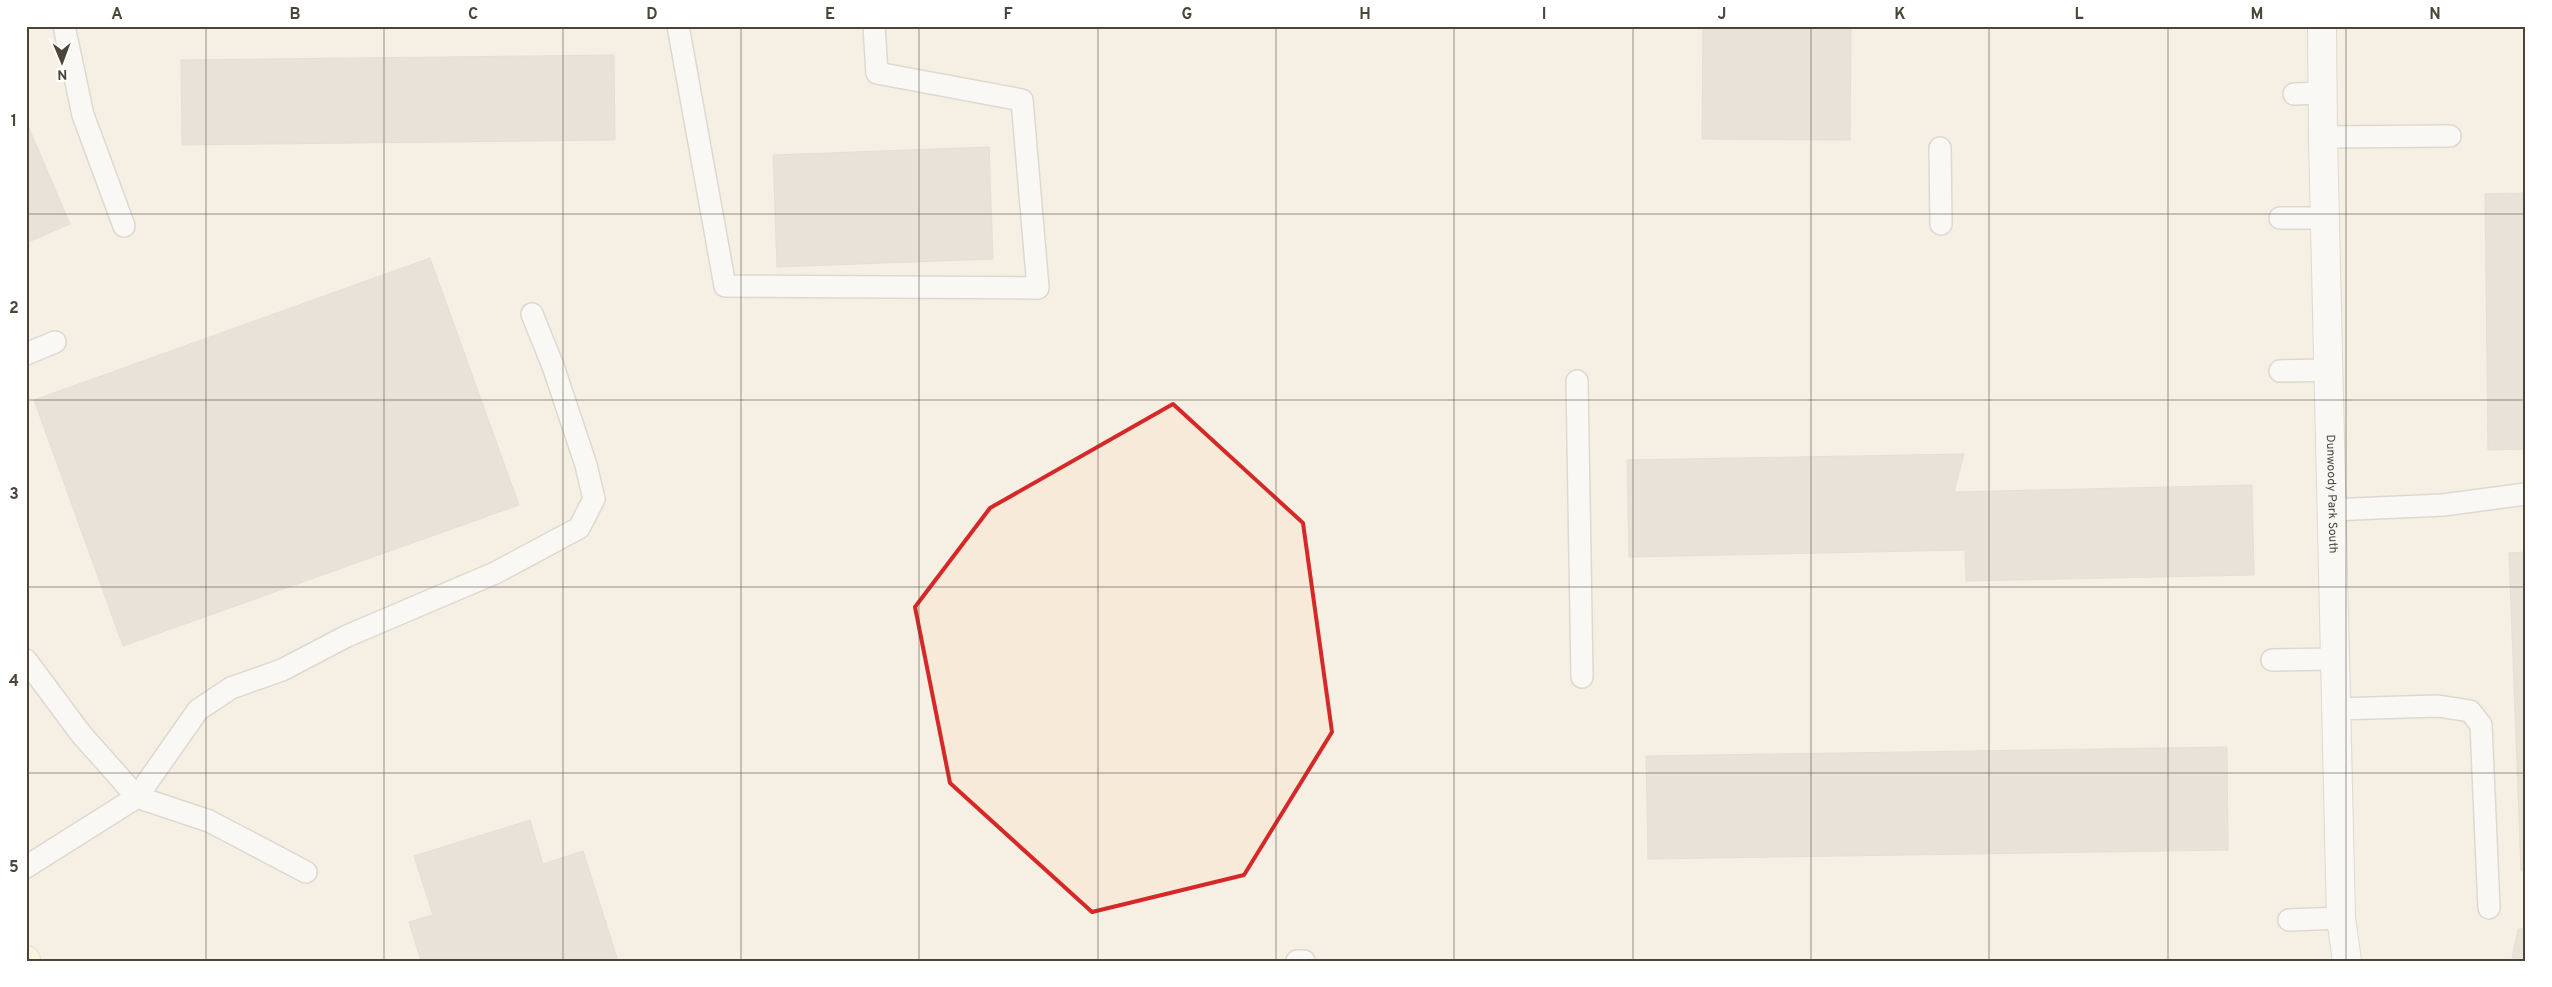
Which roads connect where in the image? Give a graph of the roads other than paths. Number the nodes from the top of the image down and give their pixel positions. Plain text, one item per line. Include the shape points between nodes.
1 (64, 26) edge
2 (678, 26) edge
3 (874, 26) edge
4 (2322, 26) edge
5 (2322, 93) junction
6 (2294, 94) dead end
7 (2450, 136) dead end
8 (2323, 137) junction
9 (1940, 148) dead end
10 (2280, 218) dead end
11 (2325, 218) junction
12 (1941, 224) dead end
13 (124, 226) dead end
14 (532, 314) dead end
15 (56, 342) dead end
16 (26, 354) edge
17 (2328, 370) junction
18 (2280, 371) dead end
19 (1577, 381) dead end
20 (2526, 494) edge
21 (2332, 510) junction
22 (2335, 658) junction
23 (26, 660) edge
24 (2272, 660) dead end
25 (1582, 677) dead end
26 (2337, 709) junction
27 (137, 797) junction
28 (26, 867) edge
29 (306, 872) dead end
30 (2489, 908) dead end
31 (2342, 918) junction
32 (2289, 920) dead end
33 (1297, 961) edge
34 (1304, 961) edge
35 (2347, 961) edge

1 - 13 lane via 82,115
2 - 3 lane via 725,286 1038,288 1022,100 877,72
4 - 5 street, Dunwoody Park South
5 - 6 lane
5 - 8 street, Dunwoody Park South
7 - 8 lane
8 - 11 street, Dunwoody Park South
9 - 12 lane
10 - 11 lane
11 - 17 street, Dunwoody Park South
14 - 27 lane via 553,366 594,499 579,528 495,573 347,636 282,670 231,688 198,710
15 - 16 lane
17 - 18 lane
17 - 21 street, Dunwoody Park South
19 - 25 lane
20 - 21 lane via 2443,505
21 - 22 street, Dunwoody Park South
22 - 24 lane
22 - 26 street, Dunwoody Park South
23 - 27 lane via 81,734
26 - 30 lane via 2438,706 2470,711 2481,725
26 - 31 street, Dunwoody Park South
27 - 28 lane
27 - 29 lane via 210,821
31 - 32 lane
31 - 35 street, Dunwoody Park South
33 - 34 lane

